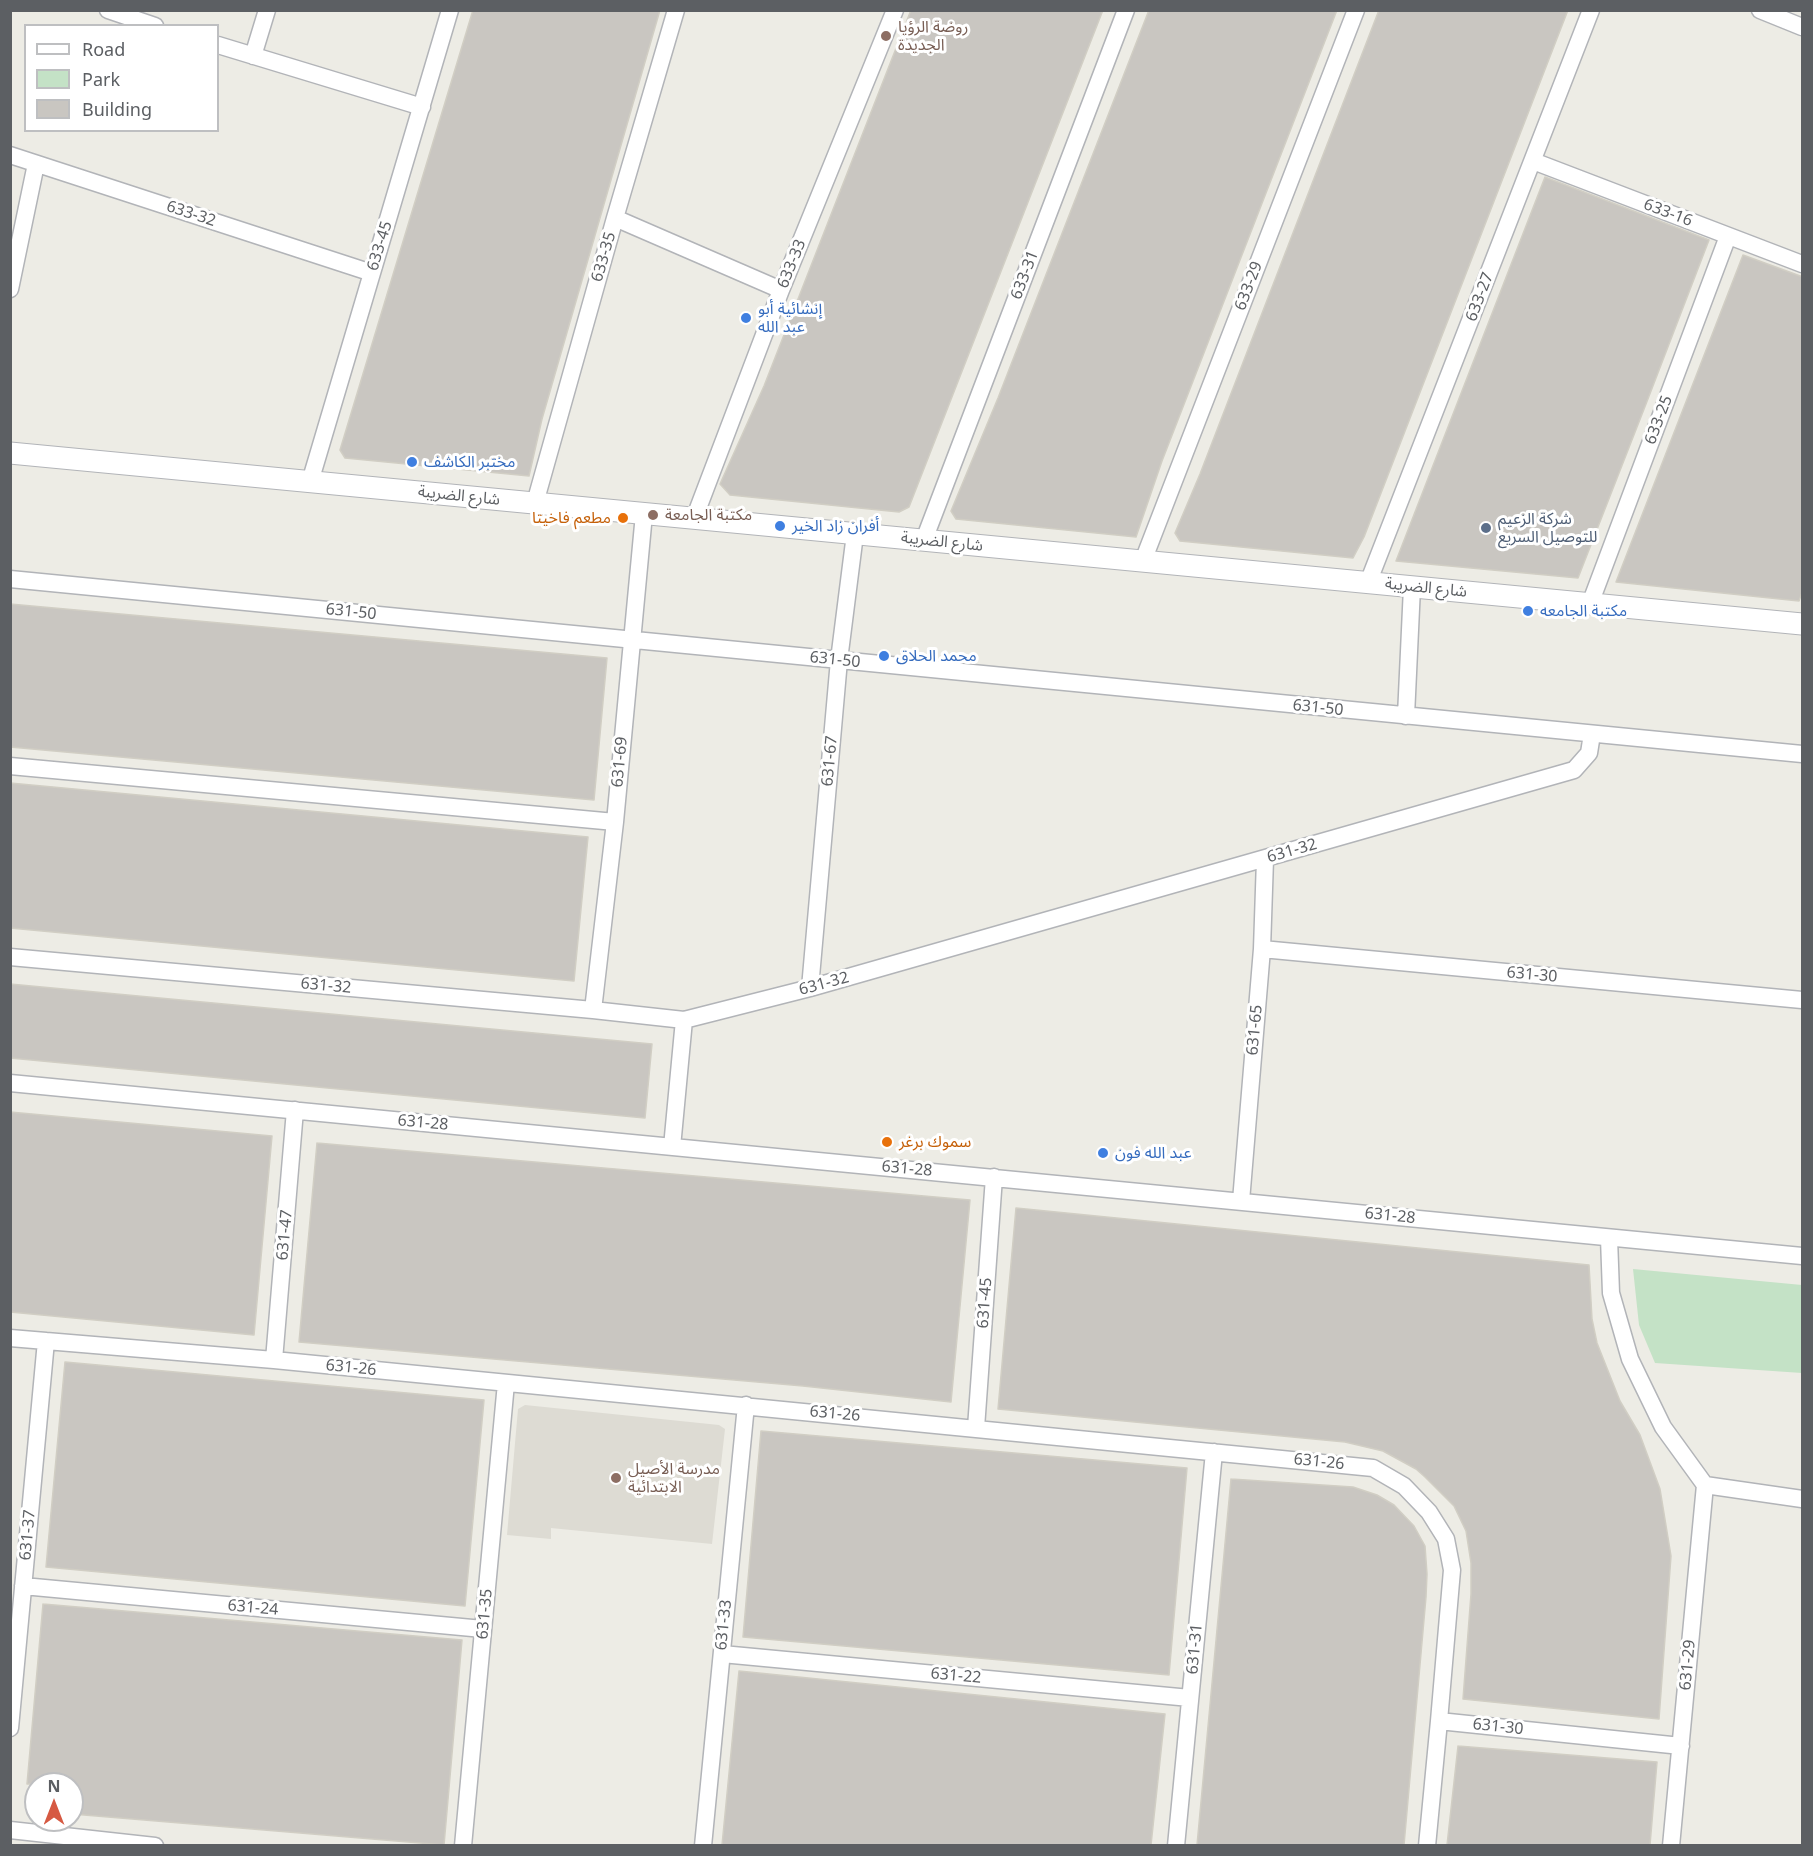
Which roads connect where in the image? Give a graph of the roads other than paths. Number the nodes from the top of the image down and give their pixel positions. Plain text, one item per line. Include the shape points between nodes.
1 (267, 10) edge
2 (450, 10) edge
3 (676, 10) edge
4 (895, 10) edge
5 (1126, 10) edge
6 (1356, 10) edge
7 (1591, 10) edge
8 (1760, 10) edge
9 (113, 11) edge
10 (149, 24) edge
11 (1803, 27) edge
12 (219, 45) edge
13 (253, 56) junction
14 (422, 107) junction
15 (10, 155) edge
16 (1533, 161) junction
17 (36, 164) junction
18 (615, 218) junction
19 (1728, 236) junction
20 (1803, 264) edge
21 (372, 273) junction
22 (10, 289) edge
23 (781, 290) junction
24 (10, 453) edge
25 (310, 482) junction
26 (535, 503) junction
27 (644, 514) junction
28 (694, 519) junction
29 (855, 534) junction
30 (924, 540) junction
31 (1143, 561) junction
32 (10, 579) edge
33 (1368, 583) junction
34 (1412, 587) junction
35 (1590, 604) junction
36 (1803, 624) edge
37 (632, 640) junction
38 (839, 660) junction
39 (1406, 716) junction
40 (1592, 734) junction
41 (1803, 754) edge
42 (10, 766) edge
43 (615, 822) junction
44 (1265, 859) junction
45 (1262, 949) junction
46 (10, 957) edge
47 (810, 988) junction
48 (1803, 1000) edge
49 (594, 1010) junction
50 (684, 1020) junction
51 (10, 1083) edge
52 (296, 1110) junction
53 (672, 1147) junction
54 (994, 1178) junction
55 (1241, 1201) junction
56 (1609, 1238) junction
57 (1803, 1256) edge
58 (10, 1338) edge
59 (46, 1341) junction
60 (274, 1360) junction
61 (506, 1383) junction
62 (746, 1406) junction
63 (976, 1428) junction
64 (1214, 1452) junction
65 (1705, 1485) junction
66 (1803, 1499) edge
67 (23, 1586) junction
68 (483, 1629) junction
69 (722, 1654) junction
70 (1190, 1698) junction
71 (1439, 1721) junction
72 (10, 1728) edge
73 (1681, 1746) junction
74 (10, 1830) edge
75 (155, 1845) edge
76 (463, 1845) edge
77 (703, 1845) edge
78 (1176, 1845) edge
79 (1427, 1845) edge
80 (1671, 1845) edge

1 - 13 street
2 - 14 street, 633-45
3 - 18 street, 633-35
4 - 23 street, 633-33
5 - 30 street, 633-31
6 - 31 street, 633-29
7 - 16 street, 633-27
8 - 11 street
9 - 10 street
12 - 13 street
13 - 14 street
14 - 21 street, 633-45
15 - 17 street, 633-32
16 - 19 street, 633-16
16 - 33 street, 633-27
17 - 21 street, 633-32
17 - 22 street
18 - 23 street
18 - 26 street, 633-35
19 - 20 street, 633-16
19 - 35 street, 633-25
21 - 25 street, 633-45
23 - 28 street, 633-33
24 - 25 street, شارع الضريبة
25 - 26 street, شارع الضريبة
26 - 27 street, شارع الضريبة
27 - 28 street, شارع الضريبة
27 - 37 street, 631-69
28 - 29 street, شارع الضريبة
29 - 30 street, شارع الضريبة
29 - 38 street, 631-67
30 - 31 street, شارع الضريبة
31 - 33 street, شارع الضريبة
32 - 37 street, 631-50
33 - 34 street, شارع الضريبة
34 - 35 street, شارع الضريبة
34 - 39 street
35 - 36 street, شارع الضريبة
37 - 38 street, 631-50
37 - 43 street, 631-69
38 - 39 street, 631-50
38 - 47 street, 631-67
39 - 40 street, 631-50
40 - 41 street, 631-50
40 - 44 street, 631-32 via 1589,753 1574,770
42 - 43 street
43 - 49 street, 631-69
44 - 45 street, 631-65
44 - 47 street, 631-32
45 - 48 street, 631-30
45 - 55 street, 631-65
46 - 49 street, 631-32
47 - 50 street, 631-32
49 - 50 street, 631-32
50 - 53 street
51 - 52 street, 631-28
52 - 53 street, 631-28
52 - 60 street, 631-47
53 - 54 street, 631-28
54 - 55 street, 631-28
54 - 63 street, 631-45
55 - 56 street, 631-28
56 - 57 street, 631-28
56 - 65 street via 1611,1293 1630,1359 1663,1427
58 - 59 street, 631-26
59 - 60 street, 631-26
59 - 67 street, 631-37
60 - 61 street, 631-26
61 - 62 street, 631-26
61 - 68 street, 631-35
62 - 63 street, 631-26
62 - 69 street, 631-33
63 - 64 street, 631-26
64 - 70 street, 631-31
64 - 71 street, 631-26 via 1373,1468 1404,1486 1429,1512 1446,1539 1452,1570
65 - 66 street
65 - 73 street, 631-29
67 - 68 street, 631-24
67 - 72 street, 631-37
68 - 76 street, 631-35
69 - 70 street, 631-22
69 - 77 street, 631-33
70 - 78 street, 631-31
71 - 73 street, 631-30
71 - 79 street
73 - 80 street, 631-29
74 - 75 street

